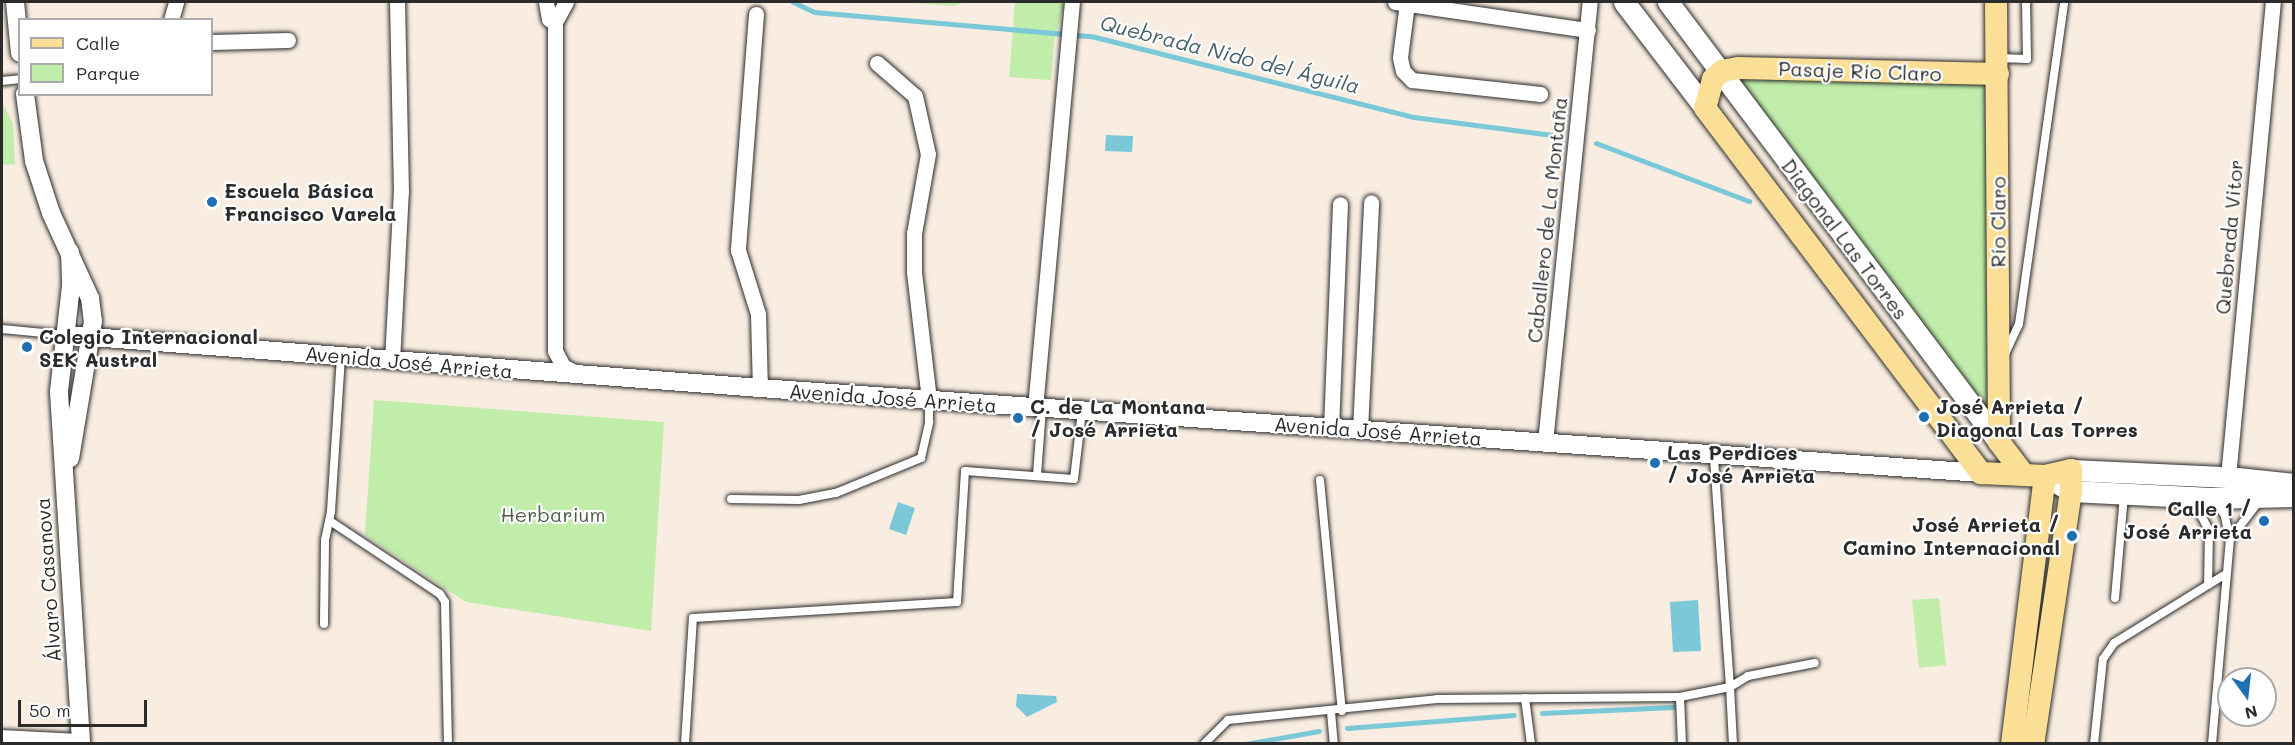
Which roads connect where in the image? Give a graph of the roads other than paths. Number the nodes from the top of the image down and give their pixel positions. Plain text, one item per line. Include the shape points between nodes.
1 (176, 2) edge
2 (397, 2) edge
3 (546, 2) edge
4 (566, 2) edge
5 (1401, 2) edge
6 (1590, 2) edge
7 (1624, 2) edge
8 (1668, 2) edge
9 (1996, 2) edge
10 (2026, 2) edge
11 (2064, 2) edge
12 (2273, 2) edge
13 (1071, 9) edge
14 (756, 14) dead end
15 (172, 18) edge
16 (555, 22) junction
17 (1588, 30) junction
18 (288, 40) dead end
19 (213, 42) edge
20 (877, 63) dead end
21 (1998, 66) junction
22 (1722, 71) junction
23 (18, 79) edge
24 (2, 81) edge
25 (1540, 94) dead end
26 (25, 96) edge
27 (1705, 108) junction
28 (1371, 202) dead end
29 (1340, 204) dead end
30 (70, 252) junction
31 (2, 329) edge
32 (65, 335) junction
33 (93, 337) junction
34 (555, 351) junction
35 (341, 357) junction
36 (392, 361) junction
37 (524, 371) junction
38 (1997, 372) junction
39 (580, 375) junction
40 (760, 388) junction
41 (929, 400) junction
42 (1038, 408) junction
43 (1082, 411) junction
44 (1331, 428) junction
45 (1360, 430) junction
46 (1545, 442) junction
47 (1999, 442) junction
48 (1714, 457) junction
49 (1981, 473) junction
50 (2179, 474) junction
51 (1037, 475) junction
52 (2035, 476) junction
53 (2228, 477) junction
54 (1320, 480) dead end
55 (2071, 480) junction
56 (2294, 484) edge
57 (64, 486) junction
58 (2124, 494) junction
59 (2294, 496) edge
60 (2189, 497) junction
61 (2212, 498) junction
62 (2262, 499) junction
63 (732, 500) dead end
64 (330, 521) junction
65 (2230, 539) junction
66 (2224, 575) junction
67 (2208, 585) junction
68 (2115, 598) dead end
69 (324, 624) dead end
70 (1815, 663) dead end
71 (1730, 687) junction
72 (1680, 697) junction
73 (1525, 698) junction
74 (1342, 711) junction
75 (1331, 712) junction
76 (2, 737) edge
77 (448, 741) dead end
78 (81, 742) edge
79 (685, 744) edge
80 (1204, 744) edge
81 (1334, 744) edge
82 (1531, 744) edge
83 (1682, 744) edge
84 (1733, 744) edge
85 (2012, 744) edge
86 (2032, 744) edge
87 (2094, 744) edge
88 (2212, 744) edge

1 - 15 street
2 - 36 street via 401,192
3 - 16 street via 549,19
4 - 16 street
5 - 17 street
5 - 25 street via 1400,58 1403,71 1412,81
6 - 17 street, Caballero de La Montaña
7 - 27 main road, Diagonal Las Torres
8 - 22 main road, Diagonal Las Torres
9 - 21 main road, Río Claro
10 - 21 lane via 2027,58
11 - 38 lane via 2019,324
12 - 53 street, Quebrada Vitor
13 - 42 street
14 - 40 street via 738,250 758,314
16 - 34 street
17 - 46 street, Caballero de La Montaña
18 - 19 street
20 - 41 street via 915,96 928,154 914,233 914,272
21 - 22 main road, Pasaje Río Claro
21 - 38 main road, Río Claro
22 - 27 main road via 1707,88
22 - 47 main road, Diagonal Las Torres
23 - 24 lane
26 - 30 street, Álvaro Casanova via 34,161 51,213
27 - 49 main road, Diagonal Las Torres
28 - 45 street
29 - 44 street
30 - 32 street, Álvaro Casanova via 72,286
30 - 33 street, Álvaro Casanova via 90,298
31 - 32 lane
32 - 33 street, Avenida José Arrieta
32 - 57 street, Álvaro Casanova via 59,392
33 - 35 street, Avenida José Arrieta
33 - 57 street, Álvaro Casanova
34 - 37 street via 547,364
34 - 39 street via 563,366
35 - 36 street, Avenida José Arrieta
35 - 64 lane
36 - 37 street, Avenida José Arrieta
37 - 39 street, Avenida José Arrieta
38 - 47 main road, Río Claro
39 - 40 street, Avenida José Arrieta
40 - 41 street, Avenida José Arrieta
41 - 42 street, Avenida José Arrieta
41 - 63 lane via 929,422 921,458 836,493 800,500
42 - 43 street, Avenida José Arrieta
42 - 51 lane
43 - 44 street, Avenida José Arrieta
43 - 51 lane via 1074,479
44 - 45 street, Avenida José Arrieta
45 - 46 street, Avenida José Arrieta
46 - 48 street, Avenida José Arrieta
47 - 52 main road, Diagonal Las Torres
48 - 49 street, Avenida José Arrieta
48 - 71 lane
49 - 52 main road, Avenida José Arrieta
50 - 53 main road, Avenida José Arrieta
50 - 55 main road, Avenida José Arrieta
50 - 61 lane
51 - 79 lane via 965,471 957,602 693,618
52 - 55 main road, Avenida José Arrieta
52 - 85 main road
53 - 56 main road, Avenida José Arrieta
54 - 74 lane
55 - 58 main road, Avenida José Arrieta
55 - 86 main road
57 - 78 street, Álvaro Casanova
58 - 60 main road, Avenida José Arrieta
58 - 68 lane
59 - 62 main road, Avenida José Arrieta
60 - 61 main road, Avenida José Arrieta
60 - 67 lane via 2203,513 2209,531
61 - 62 main road, Avenida José Arrieta
61 - 65 lane via 2224,514
62 - 65 lane
64 - 69 lane via 325,540
64 - 77 lane via 440,594 445,602
65 - 66 lane
66 - 67 lane
66 - 88 lane
67 - 87 lane via 2114,643 2103,659
70 - 71 lane via 1748,676
71 - 72 lane
71 - 84 lane
72 - 73 lane
72 - 83 lane
73 - 74 lane via 1437,699
73 - 82 lane
74 - 75 lane
75 - 80 lane via 1228,720
75 - 81 lane
76 - 78 street

